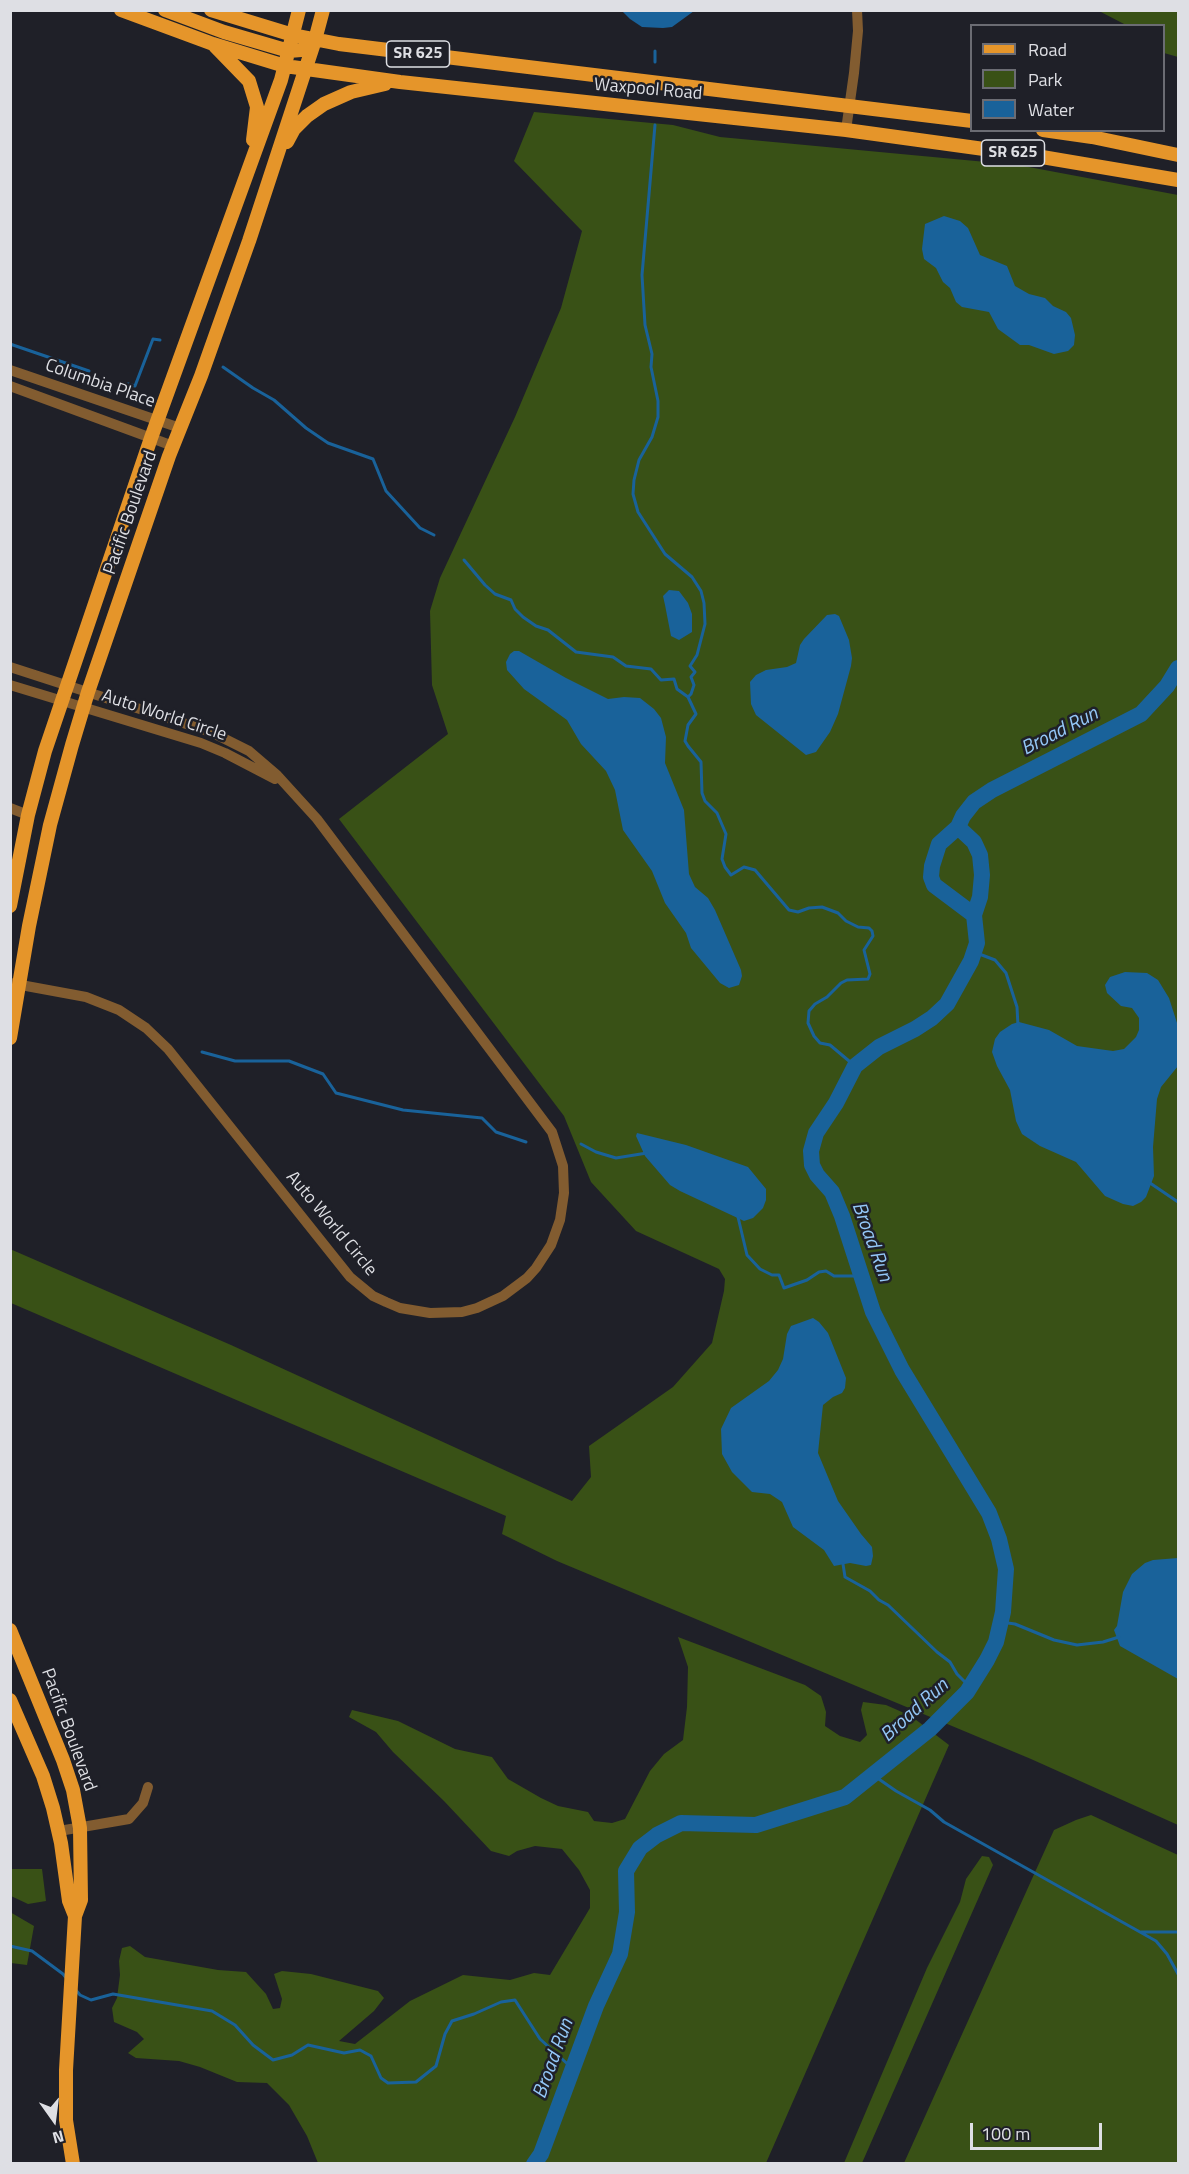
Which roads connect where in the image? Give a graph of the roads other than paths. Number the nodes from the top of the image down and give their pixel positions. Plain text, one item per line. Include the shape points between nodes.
1 (121, 10) edge
2 (165, 10) edge
3 (211, 10) edge
4 (299, 10) edge
5 (323, 10) edge
6 (857, 10) edge
7 (293, 35) junction
8 (315, 40) junction
9 (213, 44) junction
10 (289, 51) junction
11 (285, 66) junction
12 (305, 69) junction
13 (400, 82) junction
14 (849, 106) junction
15 (970, 121) edge
16 (846, 130) junction
17 (1055, 132) edge
18 (1179, 155) edge
19 (248, 171) junction
20 (1179, 180) edge
21 (265, 191) junction
22 (10, 370) edge
23 (10, 386) edge
24 (157, 422) junction
25 (180, 428) junction
26 (151, 438) junction
27 (173, 446) junction
28 (10, 668) edge
29 (10, 685) edge
30 (67, 685) junction
31 (88, 692) junction
32 (62, 701) junction
33 (83, 707) junction
34 (285, 785) junction
35 (10, 808) edge
36 (28, 814) junction
37 (10, 906) edge
38 (14, 984) edge
39 (10, 1038) edge
40 (10, 1630) edge
41 (10, 1700) edge
42 (148, 1787) dead end
43 (80, 1828) junction
44 (59, 1831) junction
45 (75, 1916) junction
46 (73, 2163) edge

1 - 9 main road, Waxpool Road / SR 625
2 - 10 main road
3 - 7 main road, Waxpool Road / SR 625
4 - 7 main road, Pacific Boulevard
5 - 8 main road, Pacific Boulevard
6 - 14 street
7 - 8 main road, Waxpool Road / SR 625
7 - 10 main road, Pacific Boulevard
8 - 10 main road via 302,50
8 - 12 main road, Pacific Boulevard
8 - 14 main road, Waxpool Road / SR 625
9 - 11 main road, Waxpool Road / SR 625
9 - 19 main road via 249,81 255,98
10 - 11 main road, Pacific Boulevard
11 - 12 main road, Waxpool Road / SR 625
11 - 19 main road, Pacific Boulevard
12 - 13 main road, Waxpool Road / SR 625
12 - 21 main road, Pacific Boulevard
13 - 16 main road, Waxpool Road / SR 625
13 - 21 main road via 351,92 307,116 294,129
14 - 15 main road, Waxpool Road / SR 625
14 - 16 street
16 - 20 main road, Waxpool Road / SR 625
17 - 18 main road, SR 625
19 - 24 main road, Pacific Boulevard
21 - 25 main road, Pacific Boulevard
22 - 24 street, Columbia Place
23 - 26 street, Columbia Place
24 - 25 street, Columbia Place
24 - 26 main road, Pacific Boulevard
25 - 27 main road, Pacific Boulevard
26 - 27 street, Columbia Place
26 - 30 main road, Pacific Boulevard
27 - 31 main road, Pacific Boulevard
28 - 30 street, Auto World Circle
29 - 32 street, Auto World Circle
30 - 31 street, Auto World Circle
30 - 32 main road, Pacific Boulevard
31 - 33 main road, Pacific Boulevard
31 - 34 street, Auto World Circle via 233,742 267,766
32 - 33 street, Auto World Circle
32 - 36 main road, Pacific Boulevard
33 - 34 street, Auto World Circle via 201,743
33 - 38 main road, Pacific Boulevard via 50,825
34 - 38 street, Auto World Circle via 324,828 552,1132 563,1173 560,1220 545,1256 514,1288 491,1303 445,1314 408,1310 373,1296 345,1271 168,1049 146,1028 119,1010 86,997
35 - 36 street
36 - 37 main road, Pacific Boulevard
38 - 39 main road, Pacific Boulevard
40 - 43 main road, Pacific Boulevard via 63,1760
41 - 44 main road, Pacific Boulevard via 43,1776
42 - 43 street via 143,1803 129,1819
43 - 44 street
43 - 45 main road, Pacific Boulevard via 81,1900
44 - 45 main road, Pacific Boulevard via 69,1901
45 - 46 main road, Pacific Boulevard via 66,2070 66,2120

